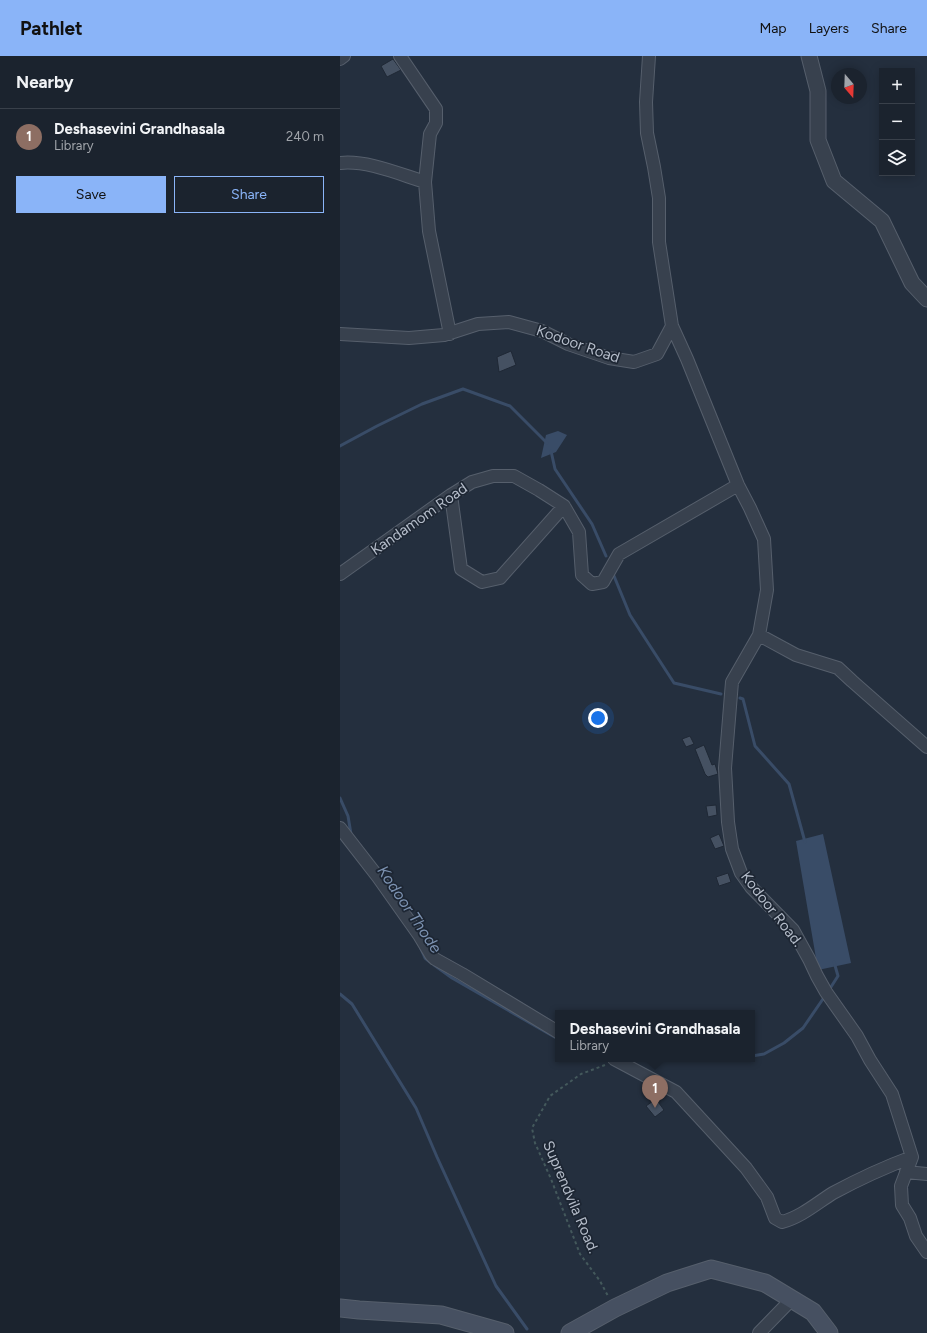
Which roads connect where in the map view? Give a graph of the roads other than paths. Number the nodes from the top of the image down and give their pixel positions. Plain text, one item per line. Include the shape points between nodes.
1 (344, 56) edge
2 (400, 56) edge
3 (649, 56) edge
4 (809, 56) edge
5 (340, 59) edge
6 (340, 163) edge
7 (425, 182) junction
8 (927, 299) edge
9 (672, 326) junction
10 (340, 334) edge
11 (450, 334) junction
12 (738, 485) junction
13 (451, 495) junction
14 (564, 506) junction
15 (340, 574) edge
16 (759, 635) junction
17 (927, 746) edge
18 (340, 828) edge
19 (555, 1030) edge
20 (619, 1062) edge
21 (912, 1157) junction
22 (906, 1172) junction
23 (927, 1174) edge
24 (927, 1252) edge
25 (792, 1299) junction
26 (340, 1308) edge
27 (505, 1333) edge
28 (570, 1333) edge
29 (759, 1333) edge
30 (829, 1333) edge

1 - 5 street
2 - 7 street via 436,109 436,122 430,134
3 - 9 street via 647,133 659,198 659,242
4 - 8 street via 818,91 818,140 834,181 882,221 912,282
6 - 7 street via 377,167
7 - 11 street via 429,231
9 - 11 street, Kodoor Road via 657,354 634,362 609,358 568,344 542,331 509,322 478,324
9 - 12 street
10 - 11 street, Kodoor Road via 409,338
12 - 14 street, Kandamom Road via 619,554 603,582 592,584 582,575 579,532
12 - 16 street, Kodoor Road. via 764,540 767,590
13 - 14 street, Kandamom Road via 472,482 493,476 514,476
13 - 14 street via 461,569 482,582 500,578
13 - 15 street, Kandamom Road
16 - 17 street via 796,655 838,668
16 - 21 street, Kodoor Road. via 732,682 725,768 727,815 732,849 742,873 754,891 793,930 827,993 892,1094
18 - 19 street via 435,959
20 - 21 street via 676,1092 746,1168 767,1197 775,1218 782,1222 867,1176
21 - 22 street
22 - 23 street
22 - 24 street via 901,1186 902,1205 916,1236
25 - 28 main road via 765,1283 711,1270 667,1283
25 - 29 street
25 - 30 main road via 813,1312
26 - 27 main road via 441,1314

